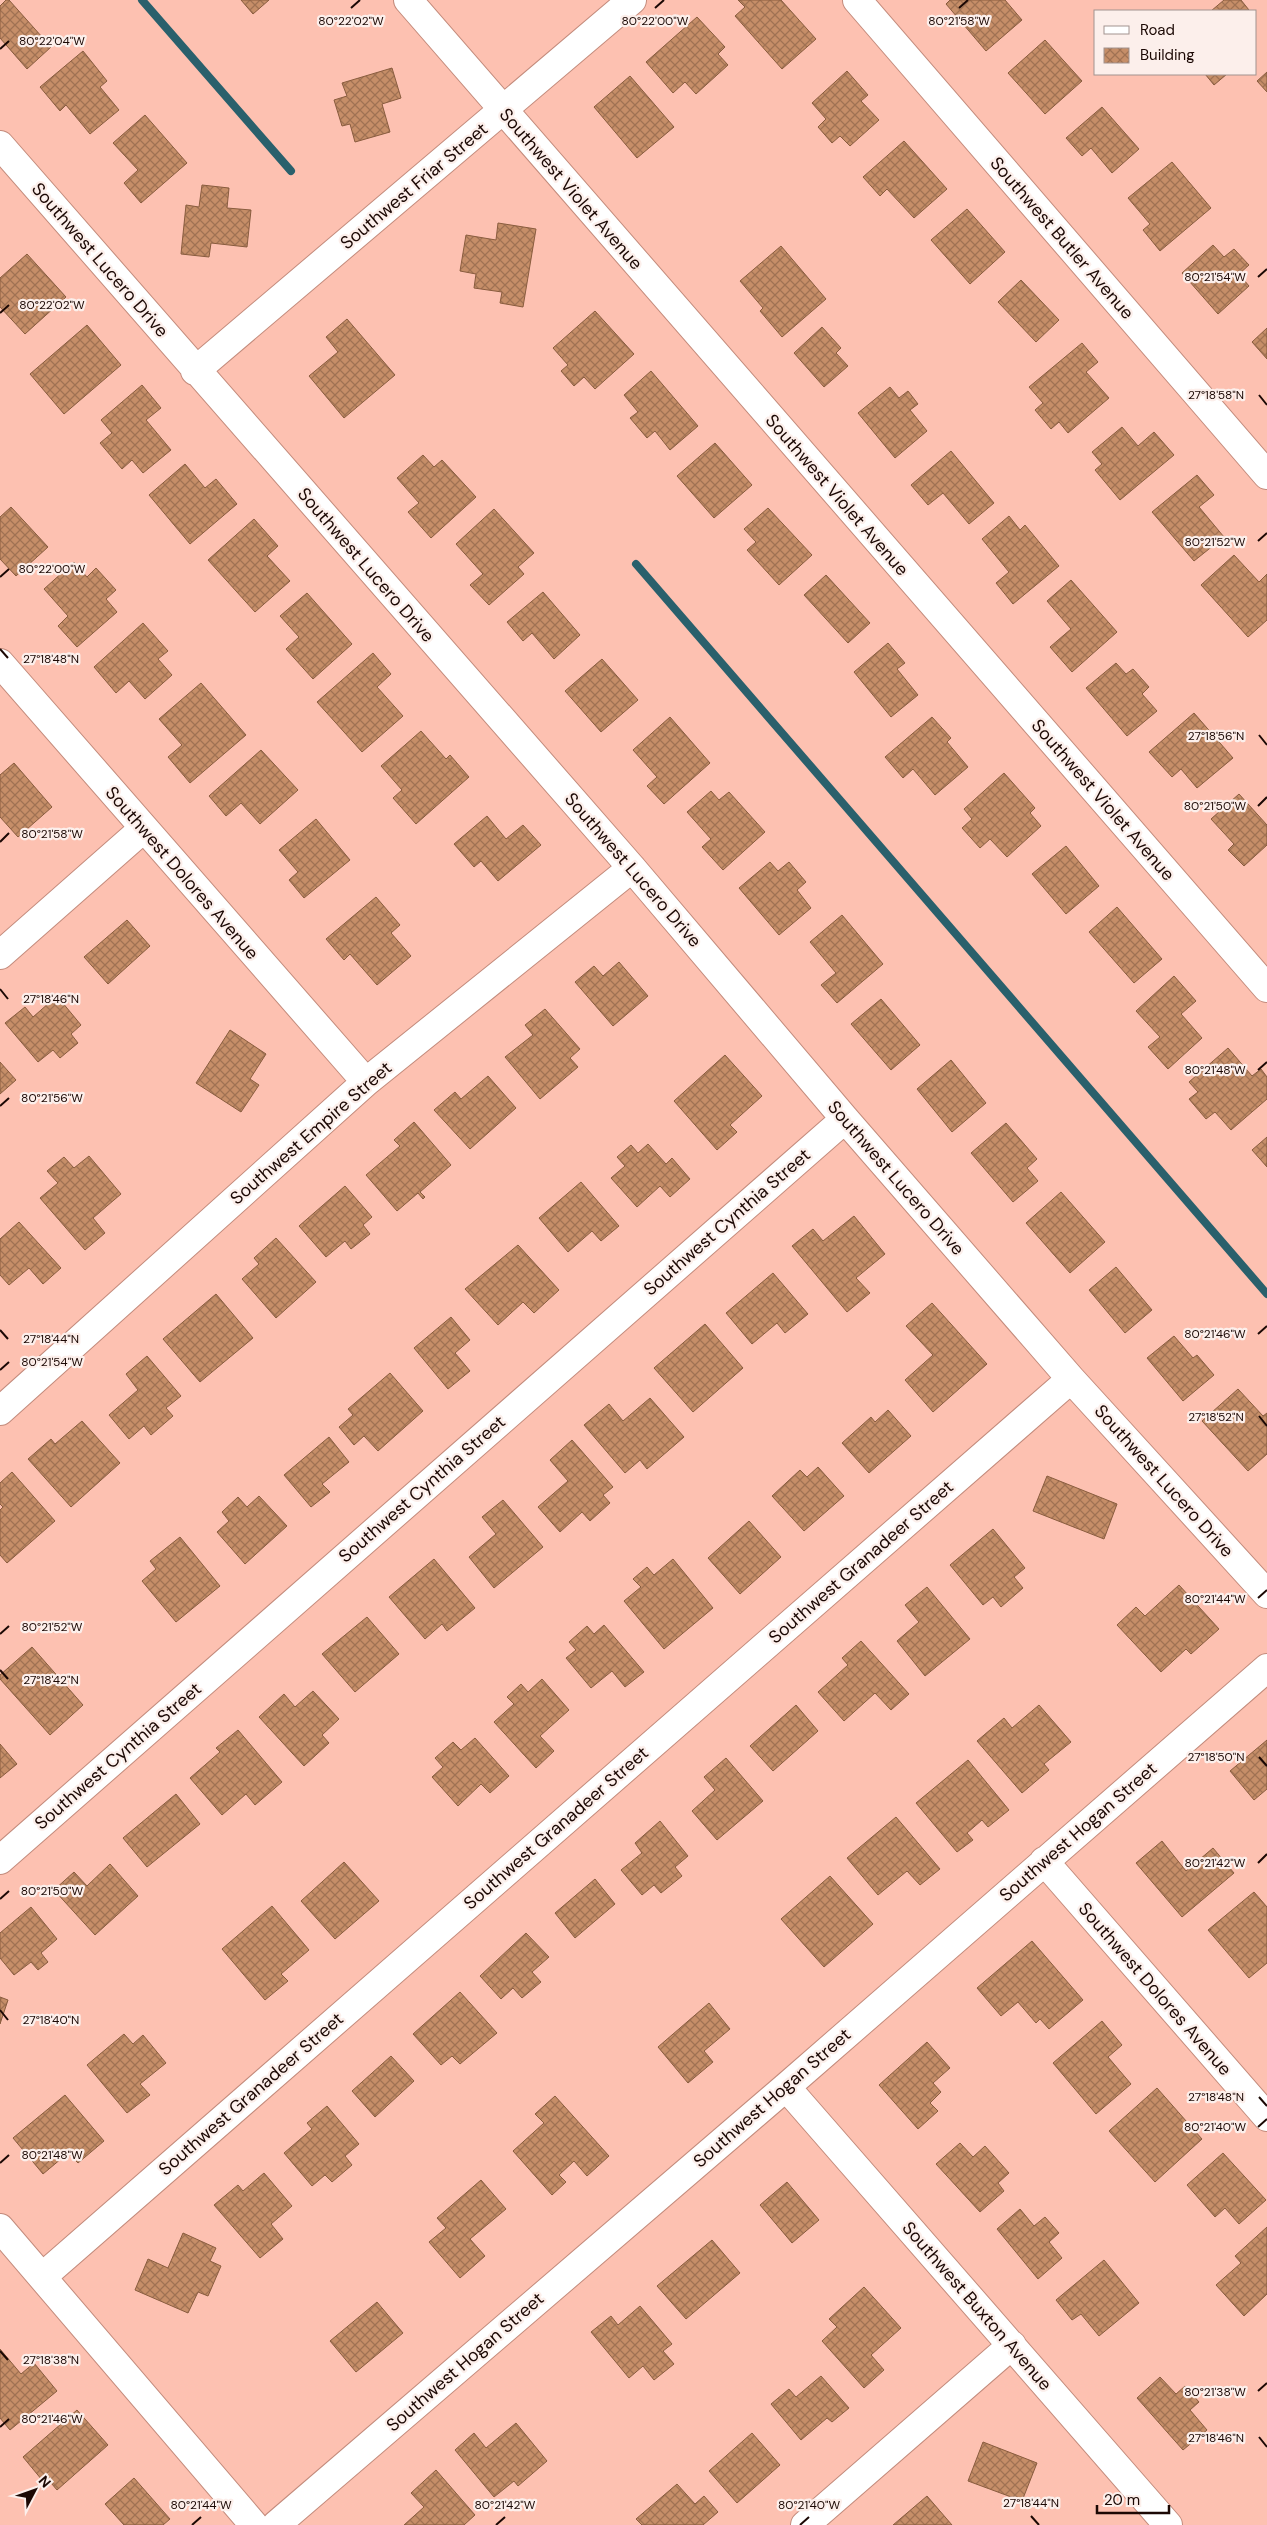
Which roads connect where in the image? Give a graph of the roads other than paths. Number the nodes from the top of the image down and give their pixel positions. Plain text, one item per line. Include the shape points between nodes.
1 (408, 0) edge
2 (632, 0) edge
3 (857, 0) edge
4 (503, 111) junction
5 (0, 145) edge
6 (195, 371) junction
7 (1267, 475) edge
8 (0, 663) edge
9 (143, 829) junction
10 (632, 868) junction
11 (0, 955) edge
12 (1267, 988) edge
13 (366, 1082) junction
14 (845, 1119) junction
15 (1071, 1379) junction
16 (0, 1411) edge
17 (1267, 1594) edge
18 (1267, 1668) edge
19 (0, 1860) edge
20 (1044, 1861) junction
21 (786, 2087) junction
22 (1267, 2117) edge
23 (0, 2228) edge
24 (42, 2277) junction
25 (1012, 2345) junction
26 (254, 2525) edge
27 (276, 2525) edge
28 (805, 2525) edge
29 (1168, 2525) edge

1 - 4 street, Southwest Violet Avenue
2 - 4 street, Southwest Friar Street
3 - 7 street, Southwest Butler Avenue
4 - 6 street, Southwest Friar Street
4 - 12 street, Southwest Violet Avenue
5 - 6 street, Southwest Lucero Drive
6 - 10 street, Southwest Lucero Drive
8 - 9 street, Southwest Dolores Avenue
9 - 11 street
9 - 13 street, Southwest Dolores Avenue
10 - 13 street, Southwest Empire Street
10 - 14 street, Southwest Lucero Drive
13 - 16 street, Southwest Empire Street
14 - 15 street, Southwest Lucero Drive
14 - 19 street, Southwest Cynthia Street
15 - 17 street, Southwest Lucero Drive
15 - 24 street, Southwest Granadeer Street
18 - 20 street, Southwest Hogan Street
20 - 21 street, Southwest Hogan Street
20 - 22 street, Southwest Dolores Avenue
21 - 25 street, Southwest Buxton Avenue
21 - 27 street, Southwest Hogan Street
23 - 24 street
24 - 26 street
25 - 28 street
25 - 29 street, Southwest Buxton Avenue

